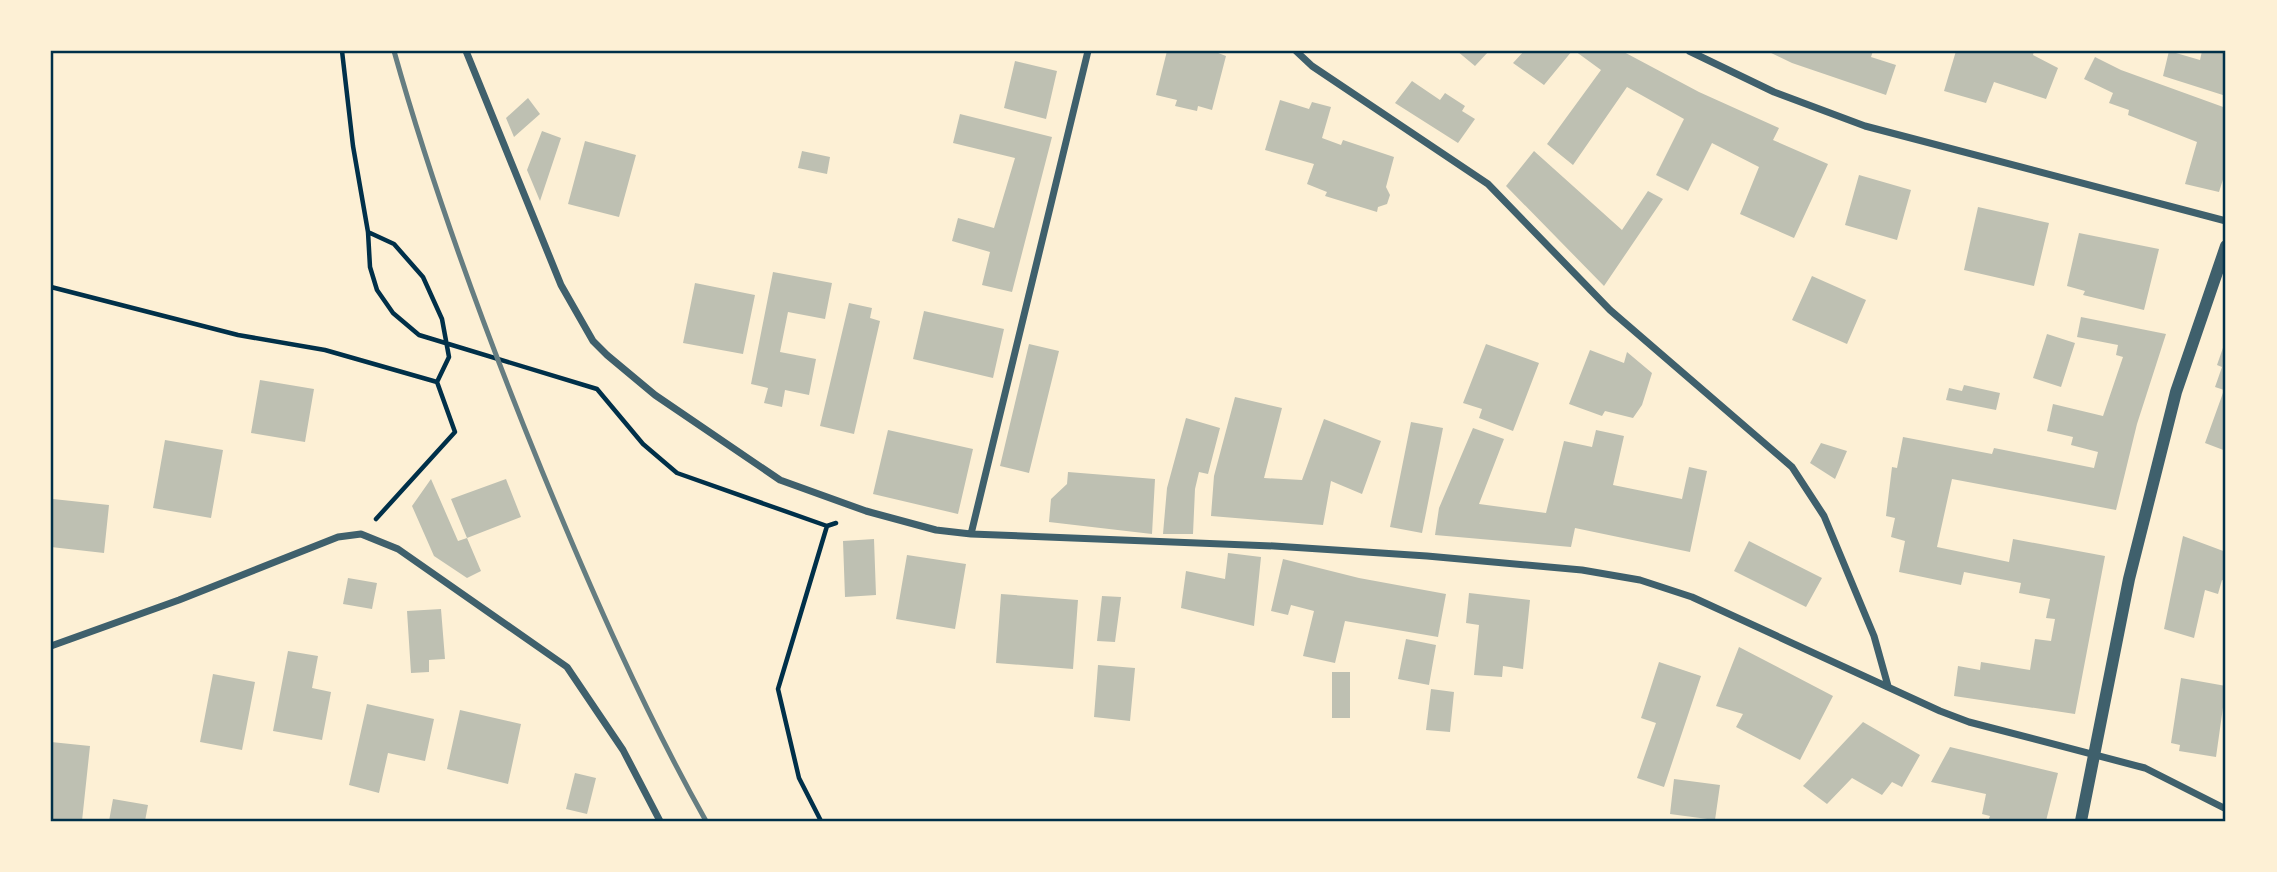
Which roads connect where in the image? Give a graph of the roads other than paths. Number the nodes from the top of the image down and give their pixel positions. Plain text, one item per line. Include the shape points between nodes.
1 (466, 51) edge
2 (1088, 51) edge
3 (1296, 51) edge
4 (1689, 51) edge
5 (2226, 221) edge
6 (2226, 246) edge
7 (971, 534) junction
8 (51, 646) edge
9 (1888, 686) junction
10 (2096, 755) junction
11 (2226, 809) edge
12 (660, 821) edge
13 (2081, 821) edge

1 - 7 street via 561,285 593,341 607,355 654,395 780,480 866,511 936,530
2 - 7 street
3 - 9 street via 1488,184 1610,310 1792,467 1824,516 1874,636
4 - 5 street via 1774,92 1865,126
6 - 10 street via 2176,392 2129,579
7 - 9 street via 1274,546 1582,570 1640,580 1692,597
8 - 12 street via 338,537 361,534 398,549 567,667 623,750
9 - 10 street via 1969,722
10 - 11 street via 2145,768
10 - 13 street

